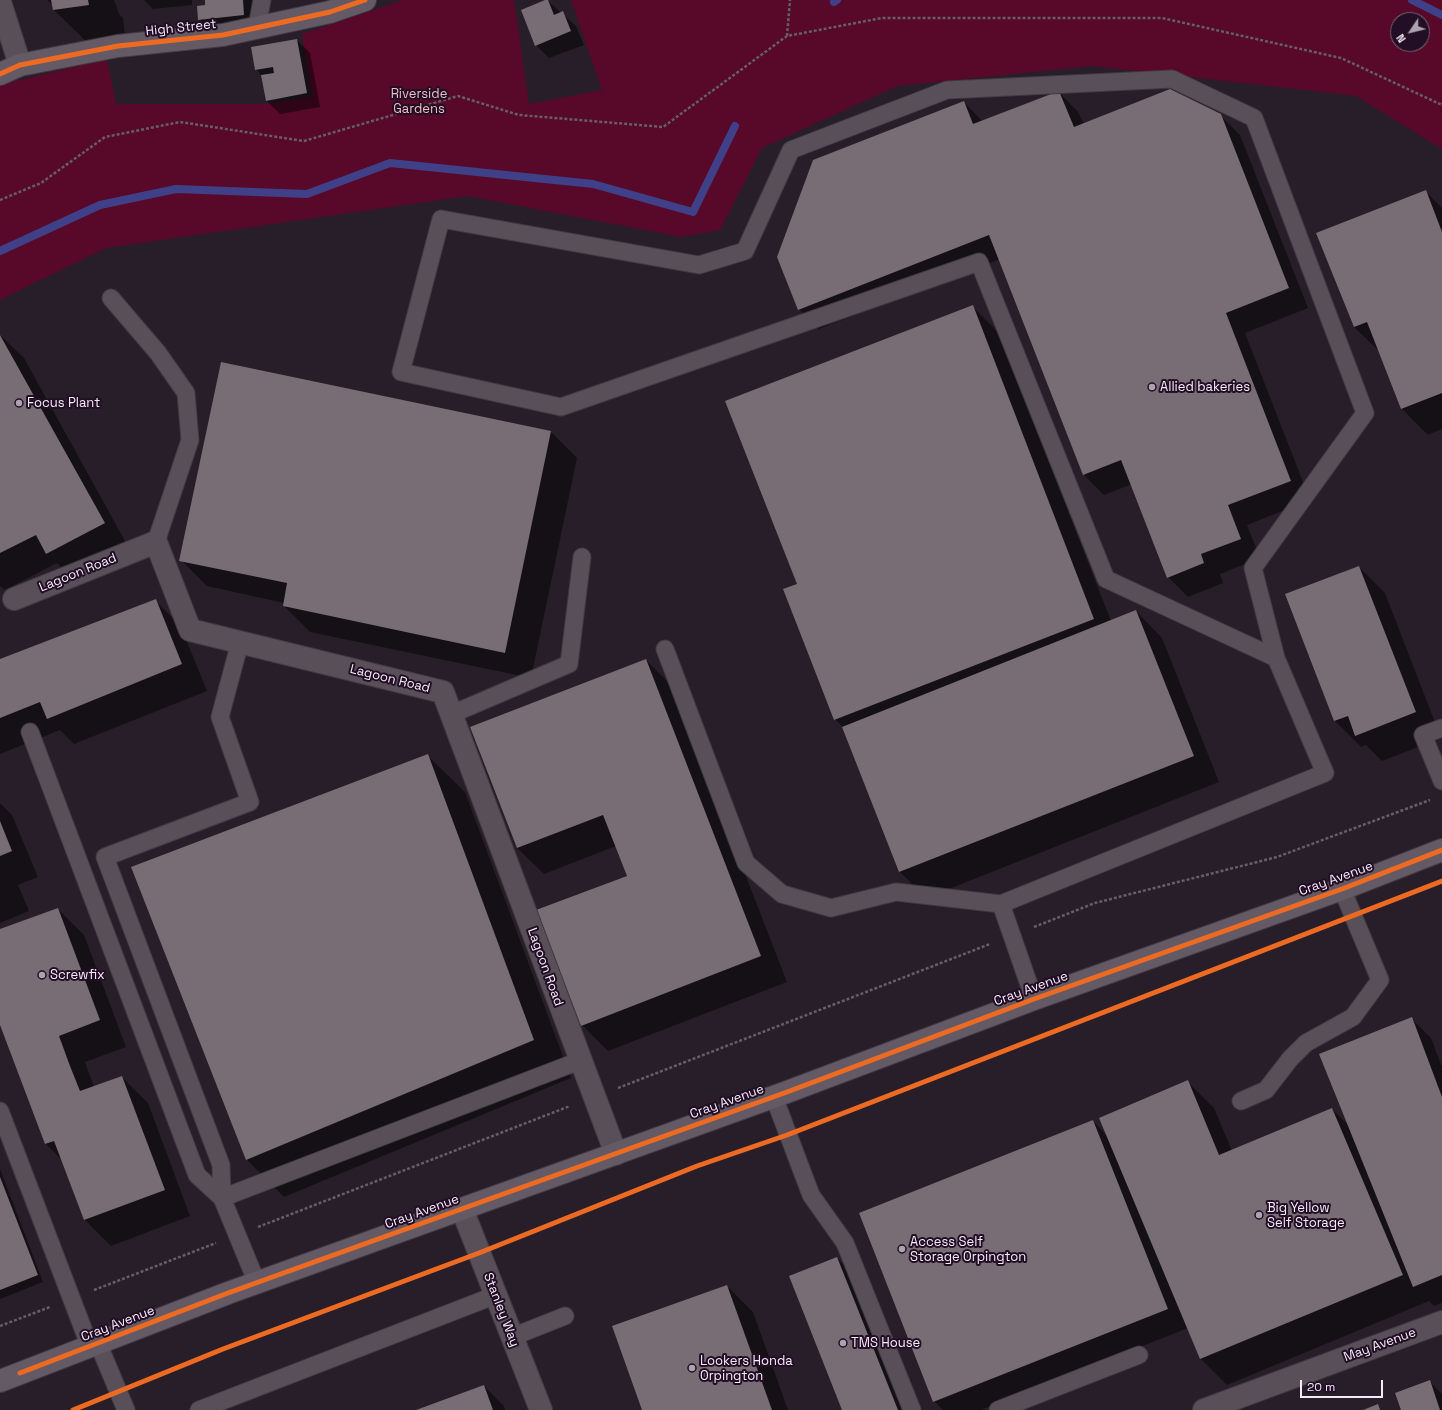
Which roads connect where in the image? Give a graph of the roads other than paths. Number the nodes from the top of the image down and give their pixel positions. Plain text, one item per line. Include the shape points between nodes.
1 (262, 0) edge
2 (365, 0) edge
3 (0, 2) edge
4 (257, 27) junction
5 (20, 65) junction
6 (0, 74) edge
7 (111, 298) dead end
8 (156, 542) junction
9 (582, 558) dead end
10 (14, 599) dead end
11 (240, 642) junction
12 (665, 649) dead end
13 (1276, 658) junction
14 (452, 714) junction
15 (1442, 728) edge
16 (30, 732) dead end
17 (1442, 781) edge
18 (1442, 850) edge
19 (1342, 889) junction
20 (1001, 904) junction
21 (1034, 999) junction
22 (579, 1060) junction
23 (774, 1097) junction
24 (1241, 1101) dead end
25 (0, 1111) edge
26 (616, 1154) junction
27 (222, 1198) junction
28 (462, 1209) junction
29 (257, 1282) junction
30 (496, 1295) junction
31 (565, 1316) dead end
32 (1442, 1322) edge
33 (512, 1336) junction
34 (94, 1345) junction
35 (1139, 1355) dead end
36 (0, 1381) edge
37 (126, 1410) edge
38 (199, 1410) edge
39 (541, 1410) edge
40 (912, 1410) edge
41 (998, 1410) edge
42 (1204, 1410) edge

1 - 4 lane
2 - 4 street, High Street via 330,12
3 - 5 street
4 - 5 street, High Street via 223,35 118,46
5 - 6 street, High Street
7 - 8 lane via 158,353 186,393 190,440
8 - 10 street, Lagoon Road
8 - 11 street, Lagoon Road via 190,630
9 - 14 lane via 569,664
11 - 14 street, Lagoon Road via 443,692
11 - 27 lane via 220,717 250,802 105,857 220,1165
12 - 20 lane via 746,863 782,894 831,908 896,892
13 - 13 lane via 1106,579 979,262 561,408 401,372 441,218 699,265 745,251 791,150 947,90 1172,79 1254,118 1365,413 1253,568
13 - 20 lane via 1325,773
14 - 22 street, Lagoon Road
15 - 17 lane via 1423,735
16 - 27 lane via 197,1175
18 - 19 main road, Cray Avenue
19 - 21 main road, Cray Avenue
19 - 24 lane via 1380,980 1353,1018 1306,1043 1266,1090
20 - 21 lane
21 - 23 main road, Cray Avenue
22 - 26 street, Lagoon Road
22 - 27 lane
23 - 26 main road, Cray Avenue
23 - 40 lane via 811,1195 845,1243
25 - 34 lane via 71,1299
26 - 28 main road, Cray Avenue
27 - 29 lane
28 - 29 main road, Cray Avenue
28 - 30 street, Stanley Way
29 - 34 main road, Cray Avenue
30 - 33 street, Stanley Way
30 - 38 lane
31 - 33 lane
32 - 42 street, May Avenue
33 - 39 street, Stanley Way
34 - 36 main road, Cray Avenue
34 - 37 lane
35 - 41 lane

